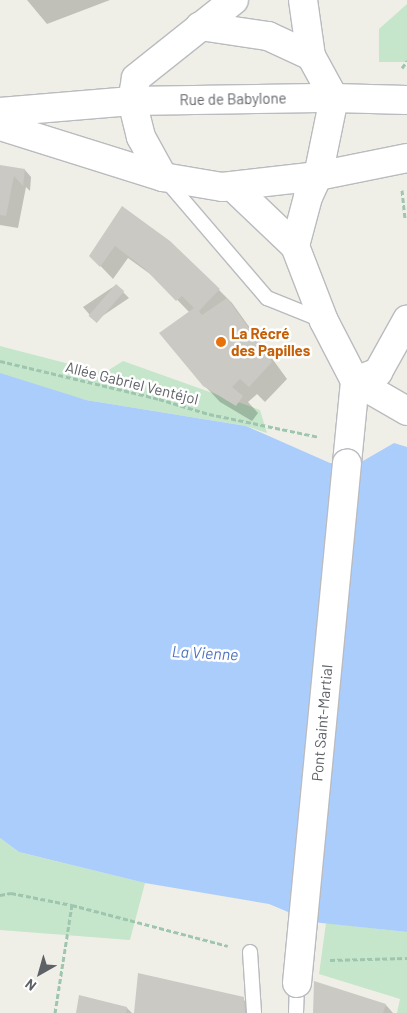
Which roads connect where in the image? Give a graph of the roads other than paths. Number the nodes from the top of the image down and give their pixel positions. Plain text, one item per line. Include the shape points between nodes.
1 (234, 0) edge
2 (303, 0) edge
3 (200, 26) junction
4 (311, 56) junction
5 (334, 98) junction
6 (407, 100) edge
7 (132, 101) junction
8 (0, 112) edge
9 (0, 126) edge
10 (407, 158) edge
11 (318, 176) junction
12 (163, 177) junction
13 (232, 186) junction
14 (295, 246) junction
15 (407, 320) edge
16 (324, 321) junction
17 (355, 381) junction
18 (407, 412) edge
19 (250, 952) road end
20 (297, 983) joint
21 (254, 1013) edge
22 (296, 1013) edge

1 - 3 street
2 - 4 street
3 - 4 street via 268,36
3 - 7 street via 136,78
4 - 5 street
5 - 6 street, Rue de Babylone
5 - 7 street, Rue de Babylone
5 - 11 street
7 - 8 street, Rue de Babylone
7 - 12 street via 141,137
9 - 12 street
10 - 11 street
11 - 13 street
11 - 14 street via 308,197
12 - 13 street
12 - 16 lane via 267,298
13 - 14 street
14 - 16 street
15 - 17 street via 378,372
16 - 17 street
17 - 18 street
17 - 20 street, Pont Saint-Martial, bridge
19 - 21 lane
20 - 22 lane

